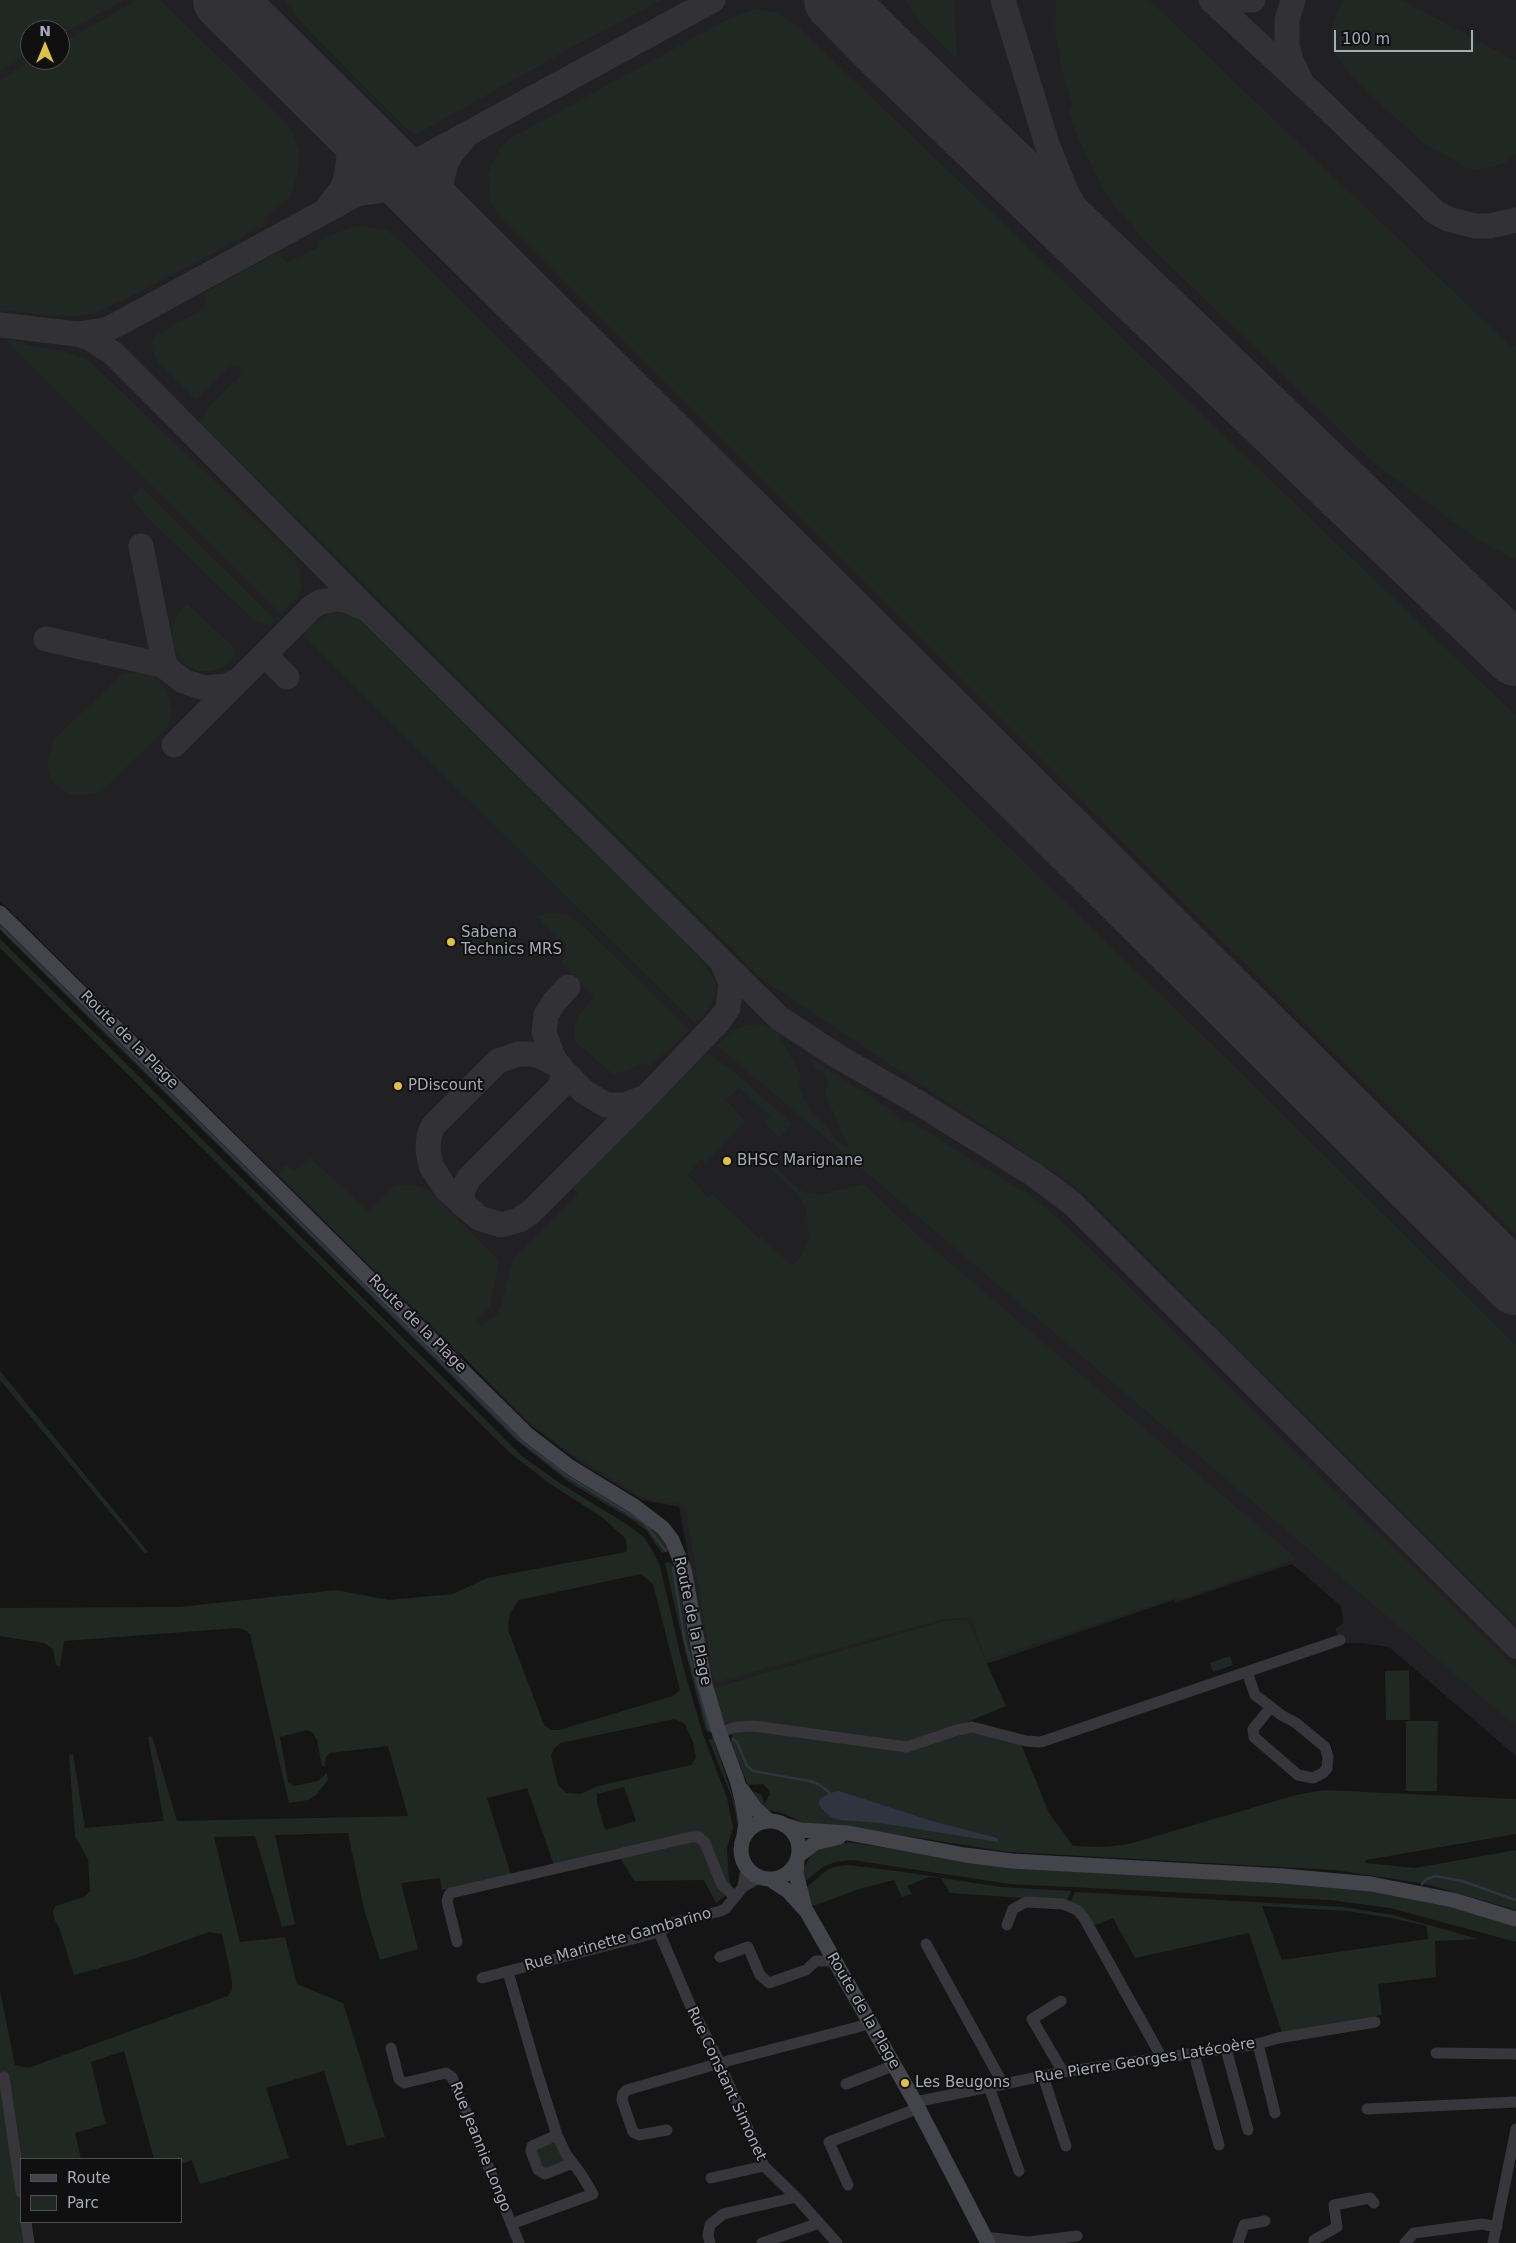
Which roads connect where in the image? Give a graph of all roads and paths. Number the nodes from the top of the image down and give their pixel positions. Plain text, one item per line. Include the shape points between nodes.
1 (0, 913) edge
2 (1340, 1640) dead end
3 (1247, 1672) junction
4 (1271, 1706) junction
5 (718, 1732) junction
6 (737, 1780) junction
7 (769, 1821) junction
8 (784, 1825) junction
9 (744, 1835) junction
10 (863, 1836) junction
11 (798, 1858) junction
12 (746, 1868) junction
13 (765, 1879) junction
14 (743, 1887) junction
15 (735, 1897) junction
16 (807, 1912) junction
17 (1516, 1919) edge
18 (1007, 1925) dead end
19 (659, 1932) junction
20 (457, 1942) dead end
21 (926, 1944) dead end
22 (720, 1956) dead end
23 (834, 1959) junction
24 (508, 1972) junction
25 (482, 1978) dead end
26 (1061, 2001) dead end
27 (1375, 2022) dead end
28 (869, 2024) junction
29 (1258, 2044) junction
30 (391, 2048) dead end
31 (1226, 2049) junction
32 (1436, 2053) dead end
33 (1194, 2054) junction
34 (1516, 2054) edge
35 (1162, 2058) junction
36 (720, 2063) junction
37 (895, 2066) junction
38 (1063, 2072) junction
39 (1043, 2076) junction
40 (4, 2077) dead end
41 (846, 2084) dead end
42 (1003, 2084) junction
43 (990, 2086) junction
44 (1516, 2102) edge
45 (917, 2105) junction
46 (1516, 2108) edge
47 (1367, 2109) dead end
48 (1275, 2113) dead end
49 (1421, 2114) dead end
50 (1516, 2129) edge
51 (667, 2130) dead end
52 (1248, 2130) dead end
53 (557, 2135) junction
54 (1219, 2145) dead end
55 (1066, 2146) dead end
56 (574, 2163) junction
57 (764, 2166) junction
58 (1019, 2171) dead end
59 (711, 2178) dead end
60 (20, 2185) edge
61 (848, 2185) dead end
62 (796, 2197) junction
63 (1374, 2203) dead end
64 (1265, 2221) dead end
65 (26, 2223) edge
66 (819, 2223) junction
67 (511, 2224) junction
68 (1497, 2227) junction
69 (1077, 2236) dead end
70 (987, 2240) edge
71 (1314, 2242) edge
72 (29, 2243) edge
73 (519, 2243) edge
74 (710, 2243) edge
75 (762, 2243) edge
76 (836, 2243) edge
77 (1028, 2243) edge
78 (1238, 2243) edge
79 (1405, 2243) edge
80 (1493, 2243) edge

1 - 5 street, Route de la Plage via 528,1435 570,1467 663,1528 672,1540 684,1569 698,1656
2 - 3 street
3 - 4 street via 1255,1695
3 - 5 street via 1041,1742 972,1727 907,1747 754,1726
4 - 4 street via 1325,1747 1328,1757 1323,1773 1313,1778 1298,1775 1254,1737 1253,1729
5 - 6 street, Route de la Plage
6 - 7 street, Route de la Plage via 755,1808
6 - 9 street, Route de la Plage via 746,1823
7 - 8 street
7 - 9 street via 759,1823
8 - 10 street via 801,1830
8 - 11 street via 795,1835
9 - 12 street via 740,1852
10 - 11 street via 828,1839 810,1846
10 - 17 street via 1012,1861 1355,1882 1454,1900
11 - 13 street via 787,1874
11 - 16 street, Route de la Plage via 796,1874
12 - 13 street
12 - 14 street, Rue Marinette Gambarino
13 - 14 street, Rue Marinette Gambarino
13 - 16 street, Route de la Plage via 788,1891
14 - 15 street, Rue Marinette Gambarino
15 - 19 street, Rue Marinette Gambarino via 723,1910 675,1922
15 - 20 street via 722,1885 705,1843 699,1837 691,1836 451,1893 447,1901
16 - 23 street, Route de la Plage
18 - 35 street via 1013,1909 1026,1902 1063,1904 1077,1910
19 - 24 street, Rue Marinette Gambarino
19 - 36 street, Rue Constant Simonet via 690,2008
21 - 42 street
22 - 23 street via 748,1947 760,1975 769,1983 806,1970 816,1961
23 - 28 street, Route de la Plage
24 - 25 street, Rue Marinette Gambarino
24 - 53 street
26 - 38 street via 1032,2020
27 - 29 street, Rue Pierre Georges Latécoère
28 - 36 street
28 - 37 street, Route de la Plage
29 - 31 street, Rue Pierre Georges Latécoère
29 - 48 street
30 - 67 street, Rue Jeannie Longo via 399,2079 404,2083 446,2073 452,2076
31 - 33 street, Rue Pierre Georges Latécoère
31 - 52 street
32 - 34 street
33 - 35 street, Rue Pierre Georges Latécoère
33 - 54 street
35 - 38 street, Rue Pierre Georges Latécoère
36 - 51 street via 622,2094 633,2132
36 - 57 street, Rue Constant Simonet
37 - 41 street
37 - 45 street, Route de la Plage
38 - 39 street, Rue Pierre Georges Latécoère
39 - 42 street, Rue Pierre Georges Latécoère
39 - 55 street
40 - 60 street
42 - 43 street, Rue Pierre Georges Latécoère
43 - 45 street, Rue Pierre Georges Latécoère
43 - 58 street
44 - 47 street
45 - 61 street, Rue Pierre Georges Latécoère via 829,2142
45 - 70 street, Route de la Plage
46 - 49 street
50 - 68 street
53 - 56 street
53 - 56 street via 532,2146 530,2151 538,2170 545,2174
56 - 67 street via 593,2194
57 - 59 street
57 - 62 street, Rue Constant Simonet
62 - 66 street, Rue Constant Simonet
62 - 74 street via 723,2214 710,2225
63 - 71 street via 1370,2198 1334,2205 1336,2227
64 - 78 street via 1244,2225
65 - 72 street
66 - 75 street
66 - 76 street, Rue Constant Simonet
67 - 73 street, Rue Jeannie Longo
68 - 79 street via 1482,2224 1414,2233
68 - 80 street
69 - 77 street
70 - 77 street

